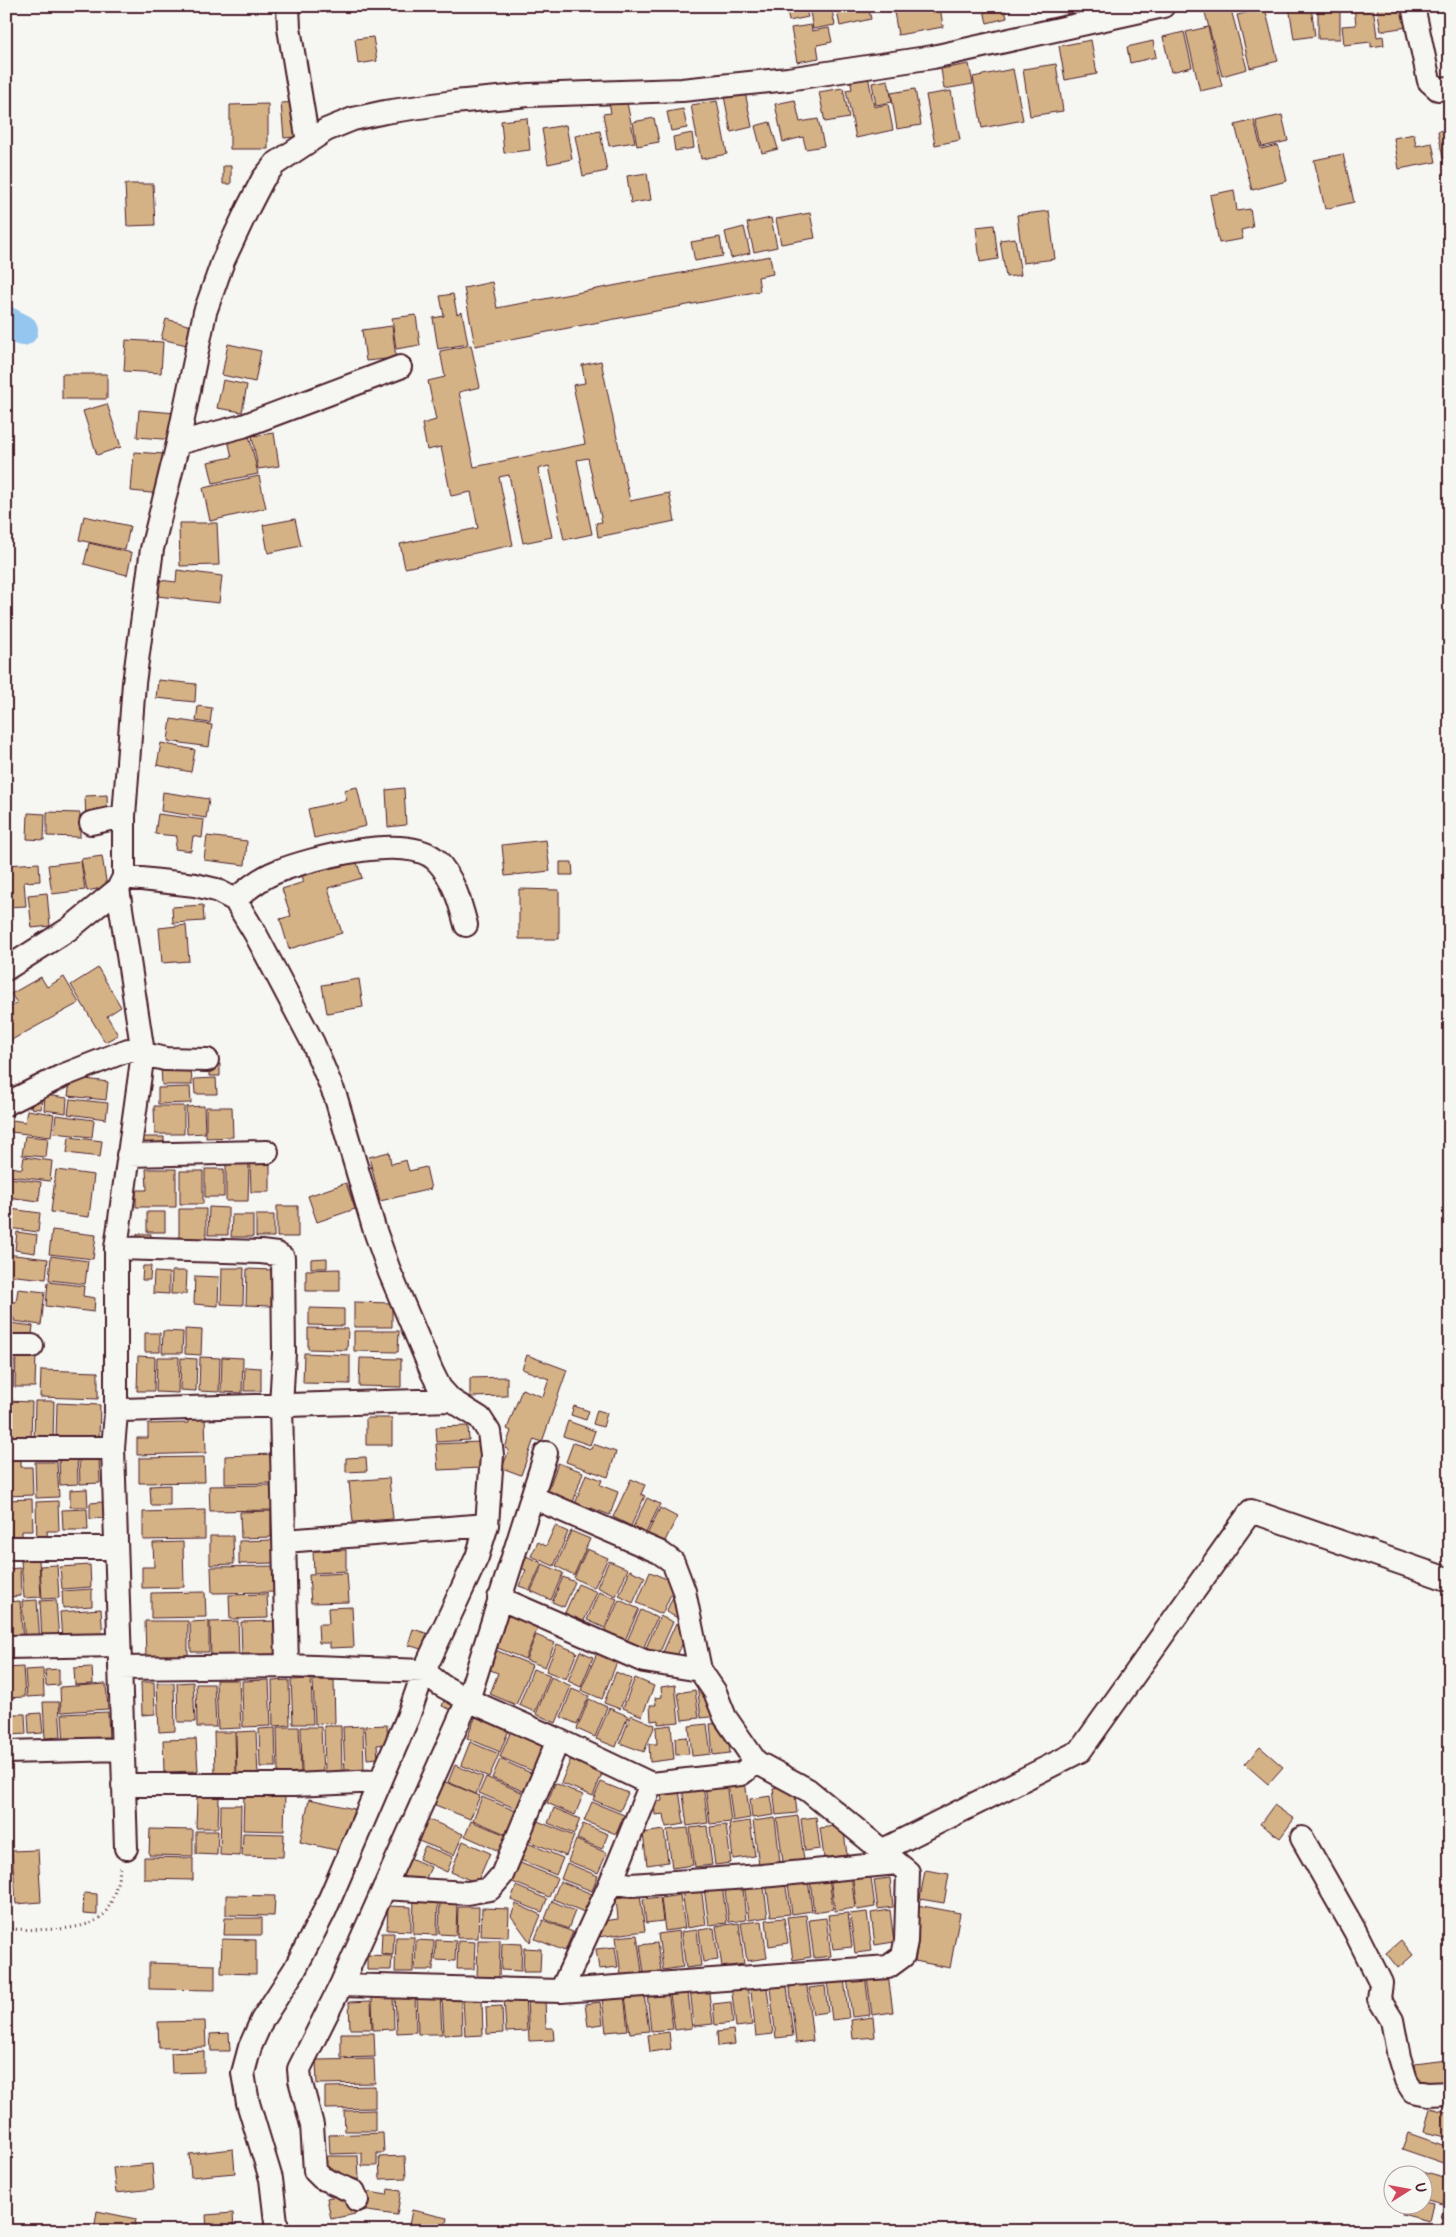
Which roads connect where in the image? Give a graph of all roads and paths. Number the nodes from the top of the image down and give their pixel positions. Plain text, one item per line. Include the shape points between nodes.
1 (288, 6) edge
2 (1163, 6) edge
3 (1412, 6) edge
4 (1136, 10) edge
5 (1450, 88) edge
6 (308, 142) junction
7 (400, 367) dead end
8 (178, 443) junction
9 (124, 816) junction
10 (90, 823) dead end
11 (121, 883) junction
12 (235, 900) junction
13 (466, 925) dead end
14 (6, 969) edge
15 (143, 1053) junction
16 (207, 1060) dead end
17 (6, 1104) edge
18 (267, 1152) dead end
19 (128, 1155) junction
20 (116, 1248) junction
21 (6, 1346) edge
22 (32, 1346) dead end
23 (451, 1400) junction
24 (281, 1406) junction
25 (116, 1413) junction
26 (6, 1448) edge
27 (113, 1448) junction
28 (546, 1453) dead end
29 (532, 1496) junction
30 (486, 1525) junction
31 (285, 1541) junction
32 (6, 1548) edge
33 (116, 1548) junction
34 (1450, 1580) edge
35 (499, 1598) junction
36 (119, 1645) junction
37 (6, 1646) edge
38 (287, 1666) junction
39 (120, 1668) junction
40 (700, 1670) junction
41 (447, 1687) junction
42 (558, 1740) junction
43 (122, 1749) junction
44 (6, 1752) edge
45 (756, 1762) junction
46 (380, 1782) junction
47 (651, 1784) junction
48 (123, 1786) junction
49 (1302, 1838) dead end
50 (126, 1848) joint
51 (889, 1857) junction
52 (610, 1882) junction
53 (384, 1888) junction
54 (6, 1929) edge
55 (341, 1985) junction
56 (561, 1991) junction
57 (1450, 2093) edge
58 (357, 2200) dead end
59 (277, 2231) edge

1 - 6 street
2 - 4 street
3 - 5 street via 1429,81 1438,89
4 - 6 street via 933,57 778,80 682,90 510,97 385,112 326,130
6 - 8 street via 275,164 263,179 223,261 205,312
7 - 8 street via 243,426
8 - 9 street via 152,548 134,683
9 - 10 street
9 - 11 street
11 - 12 street via 195,885 216,890
11 - 14 street via 69,929
11 - 15 street
12 - 13 street via 275,872 312,860 340,853 404,847 422,851 435,859 457,894
12 - 23 street via 313,1042 336,1098 390,1273 432,1372
15 - 16 street via 165,1059
15 - 17 street via 128,1050 116,1054
15 - 19 street
18 - 19 street
19 - 20 street
20 - 24 street via 261,1252 281,1256 284,1261 284,1353
20 - 25 street
21 - 22 street
23 - 24 street
23 - 30 street via 480,1418 489,1432 492,1454
24 - 25 street via 122,1410
24 - 31 street
25 - 27 street
26 - 27 street
27 - 33 street
28 - 29 street
29 - 35 street
29 - 40 street via 659,1552 672,1562 684,1591
30 - 31 street
30 - 41 street
31 - 38 street
32 - 33 street
33 - 36 street
34 - 51 street via 1251,1511 1080,1751
35 - 40 street via 644,1661
35 - 41 street
36 - 37 street
36 - 39 street
38 - 39 street
38 - 41 street
39 - 43 street
40 - 45 street via 715,1692 725,1717
41 - 42 street
41 - 46 street
41 - 53 street
42 - 47 street
42 - 53 street via 502,1876 490,1889 467,1893
43 - 44 street
43 - 48 street
45 - 47 street via 741,1774
45 - 51 street via 808,1790
46 - 48 street
46 - 59 street via 325,1910 295,1969 262,2020 243,2073 248,2103 271,2179
47 - 52 street
48 - 50 street
49 - 57 street via 1381,1983 1379,1999 1392,2020 1406,2080 1413,2091
50 - 54 path via 112,1901 104,1915 94,1922 79,1927
51 - 52 street via 762,1876 631,1885
51 - 56 street via 908,1872 903,1956 888,1967
52 - 56 street
53 - 55 street
55 - 56 street
55 - 58 street via 299,2069 312,2125 315,2171 322,2178 354,2192

